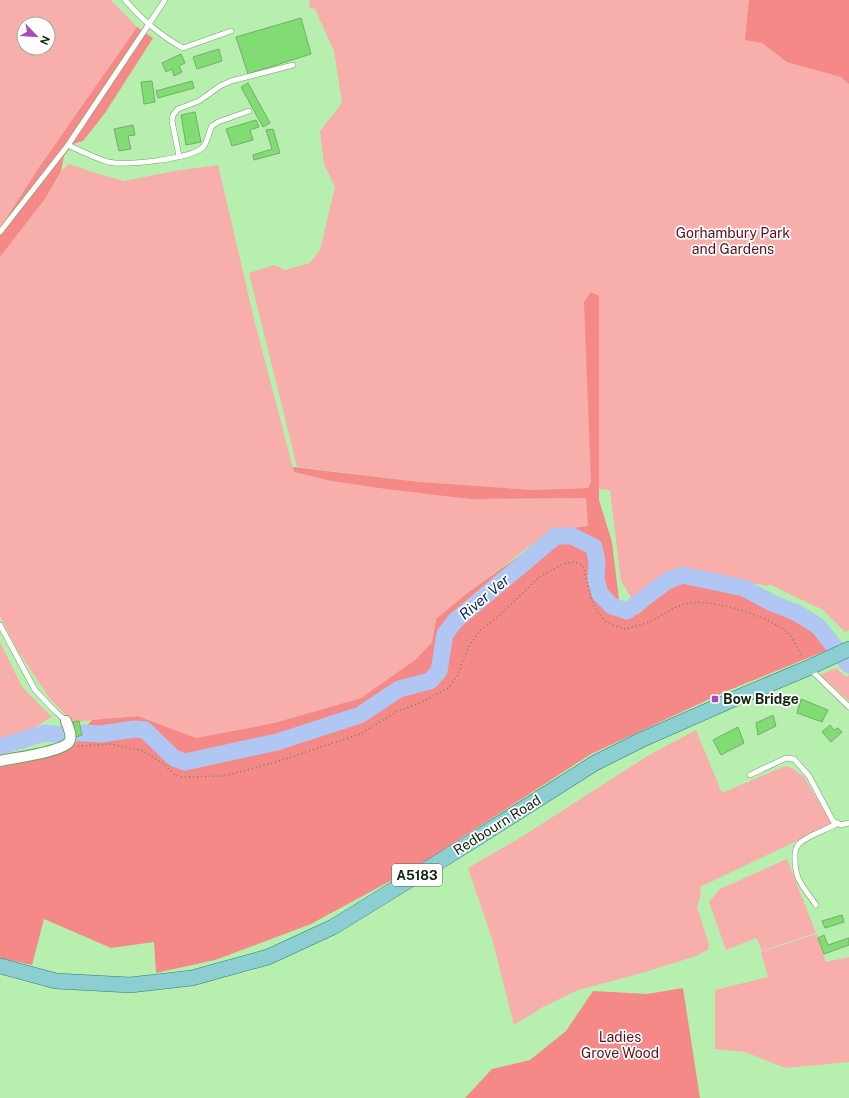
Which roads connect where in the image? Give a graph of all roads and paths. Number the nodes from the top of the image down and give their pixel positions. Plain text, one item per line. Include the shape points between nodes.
1 (125, 0) edge
2 (165, 0) edge
3 (149, 25) junction
4 (231, 31) dead end
5 (293, 65) dead end
6 (249, 111) dead end
7 (68, 145) junction
8 (179, 156) junction
9 (0, 232) edge
10 (0, 625) edge
11 (849, 649) edge
12 (806, 664) junction
13 (849, 707) edge
14 (66, 721) joint
15 (70, 740) junction
16 (0, 760) edge
17 (750, 775) dead end
18 (838, 823) junction
19 (849, 823) edge
20 (816, 905) dead end
21 (0, 966) edge

1 - 3 lane
2 - 3 lane
3 - 4 lane via 183,48
3 - 7 lane
5 - 8 lane via 232,81 199,101 178,109 172,121
6 - 8 lane via 218,122 212,126 202,148 192,154
7 - 8 lane via 108,162 124,164
7 - 9 lane
10 - 14 lane via 36,690
11 - 12 main road, Redbourn Road / A5183
12 - 13 lane
12 - 15 path via 788,634 777,626 761,618 719,605 700,602 684,604 651,621 624,629 607,622 596,610 582,565 574,562 563,564 539,577 480,632 471,643 458,675 448,688 396,712 360,734 273,763 224,776 182,777 143,751 110,744 80,746
12 - 21 main road, Redbourn Road / A5183 via 595,763 333,927 268,957 192,978 130,985 56,981
14 - 15 street
15 - 16 street via 62,747 52,750
17 - 18 lane via 786,758 794,759 809,776 833,821
18 - 19 lane
18 - 20 lane via 801,842 795,851 796,875

